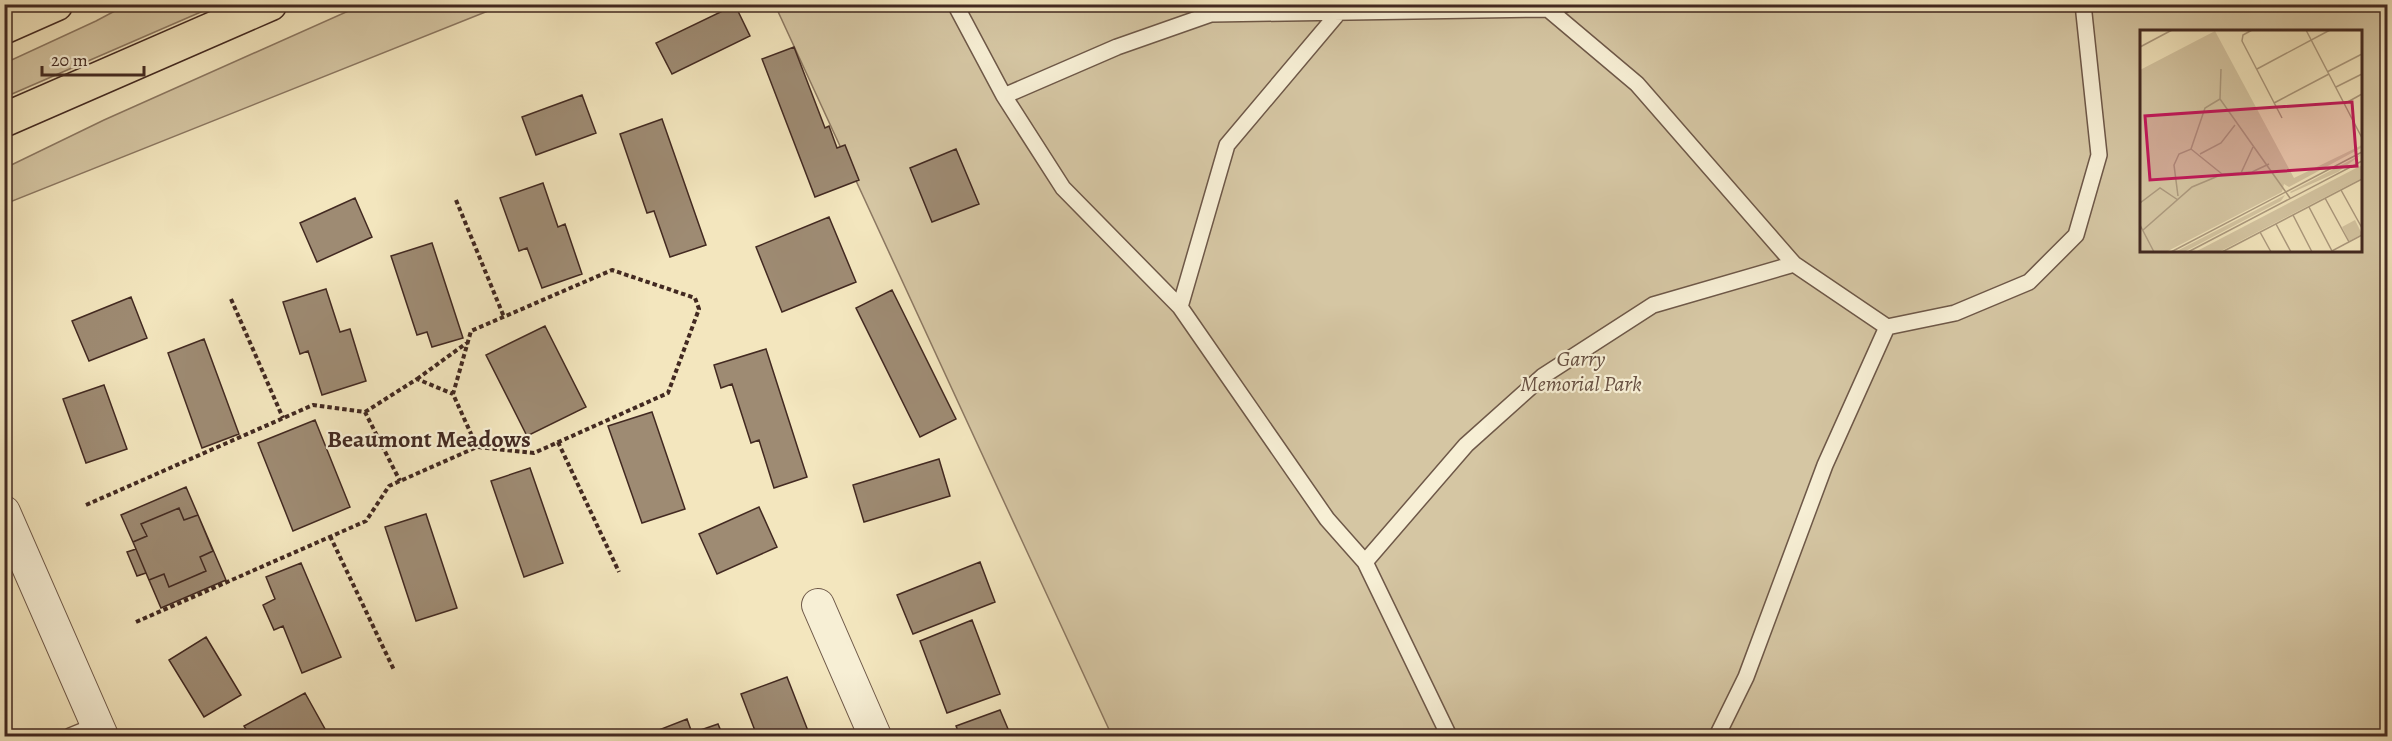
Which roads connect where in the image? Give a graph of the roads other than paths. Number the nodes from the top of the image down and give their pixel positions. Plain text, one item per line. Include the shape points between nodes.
1 (56, 4) edge
2 (270, 4) edge
3 (955, 4) edge
4 (1566, 4) edge
5 (2083, 4) edge
6 (1548, 9) junction
7 (1340, 11) junction
8 (4, 27) edge
9 (1004, 96) junction
10 (4, 120) edge
11 (1794, 264) junction
12 (1180, 307) junction
13 (1887, 327) junction
14 (8, 529) edge
15 (1365, 562) junction
16 (818, 605) dead end
17 (90, 732) edge
18 (875, 736) edge
19 (1449, 736) edge
20 (1717, 736) edge

1 - 8 main road
2 - 10 main road
3 - 9 lane
4 - 6 lane
5 - 13 lane via 2099,154 2076,235 2029,282 1955,313
6 - 7 lane
6 - 11 lane via 1637,84
7 - 9 lane via 1211,14 1117,46
7 - 12 lane via 1227,145
9 - 12 lane via 1063,188
11 - 13 lane
11 - 15 lane via 1653,305 1543,376 1466,445
12 - 15 lane via 1327,519
13 - 20 lane via 1825,465 1746,677
14 - 17 street
15 - 19 lane
16 - 18 street

